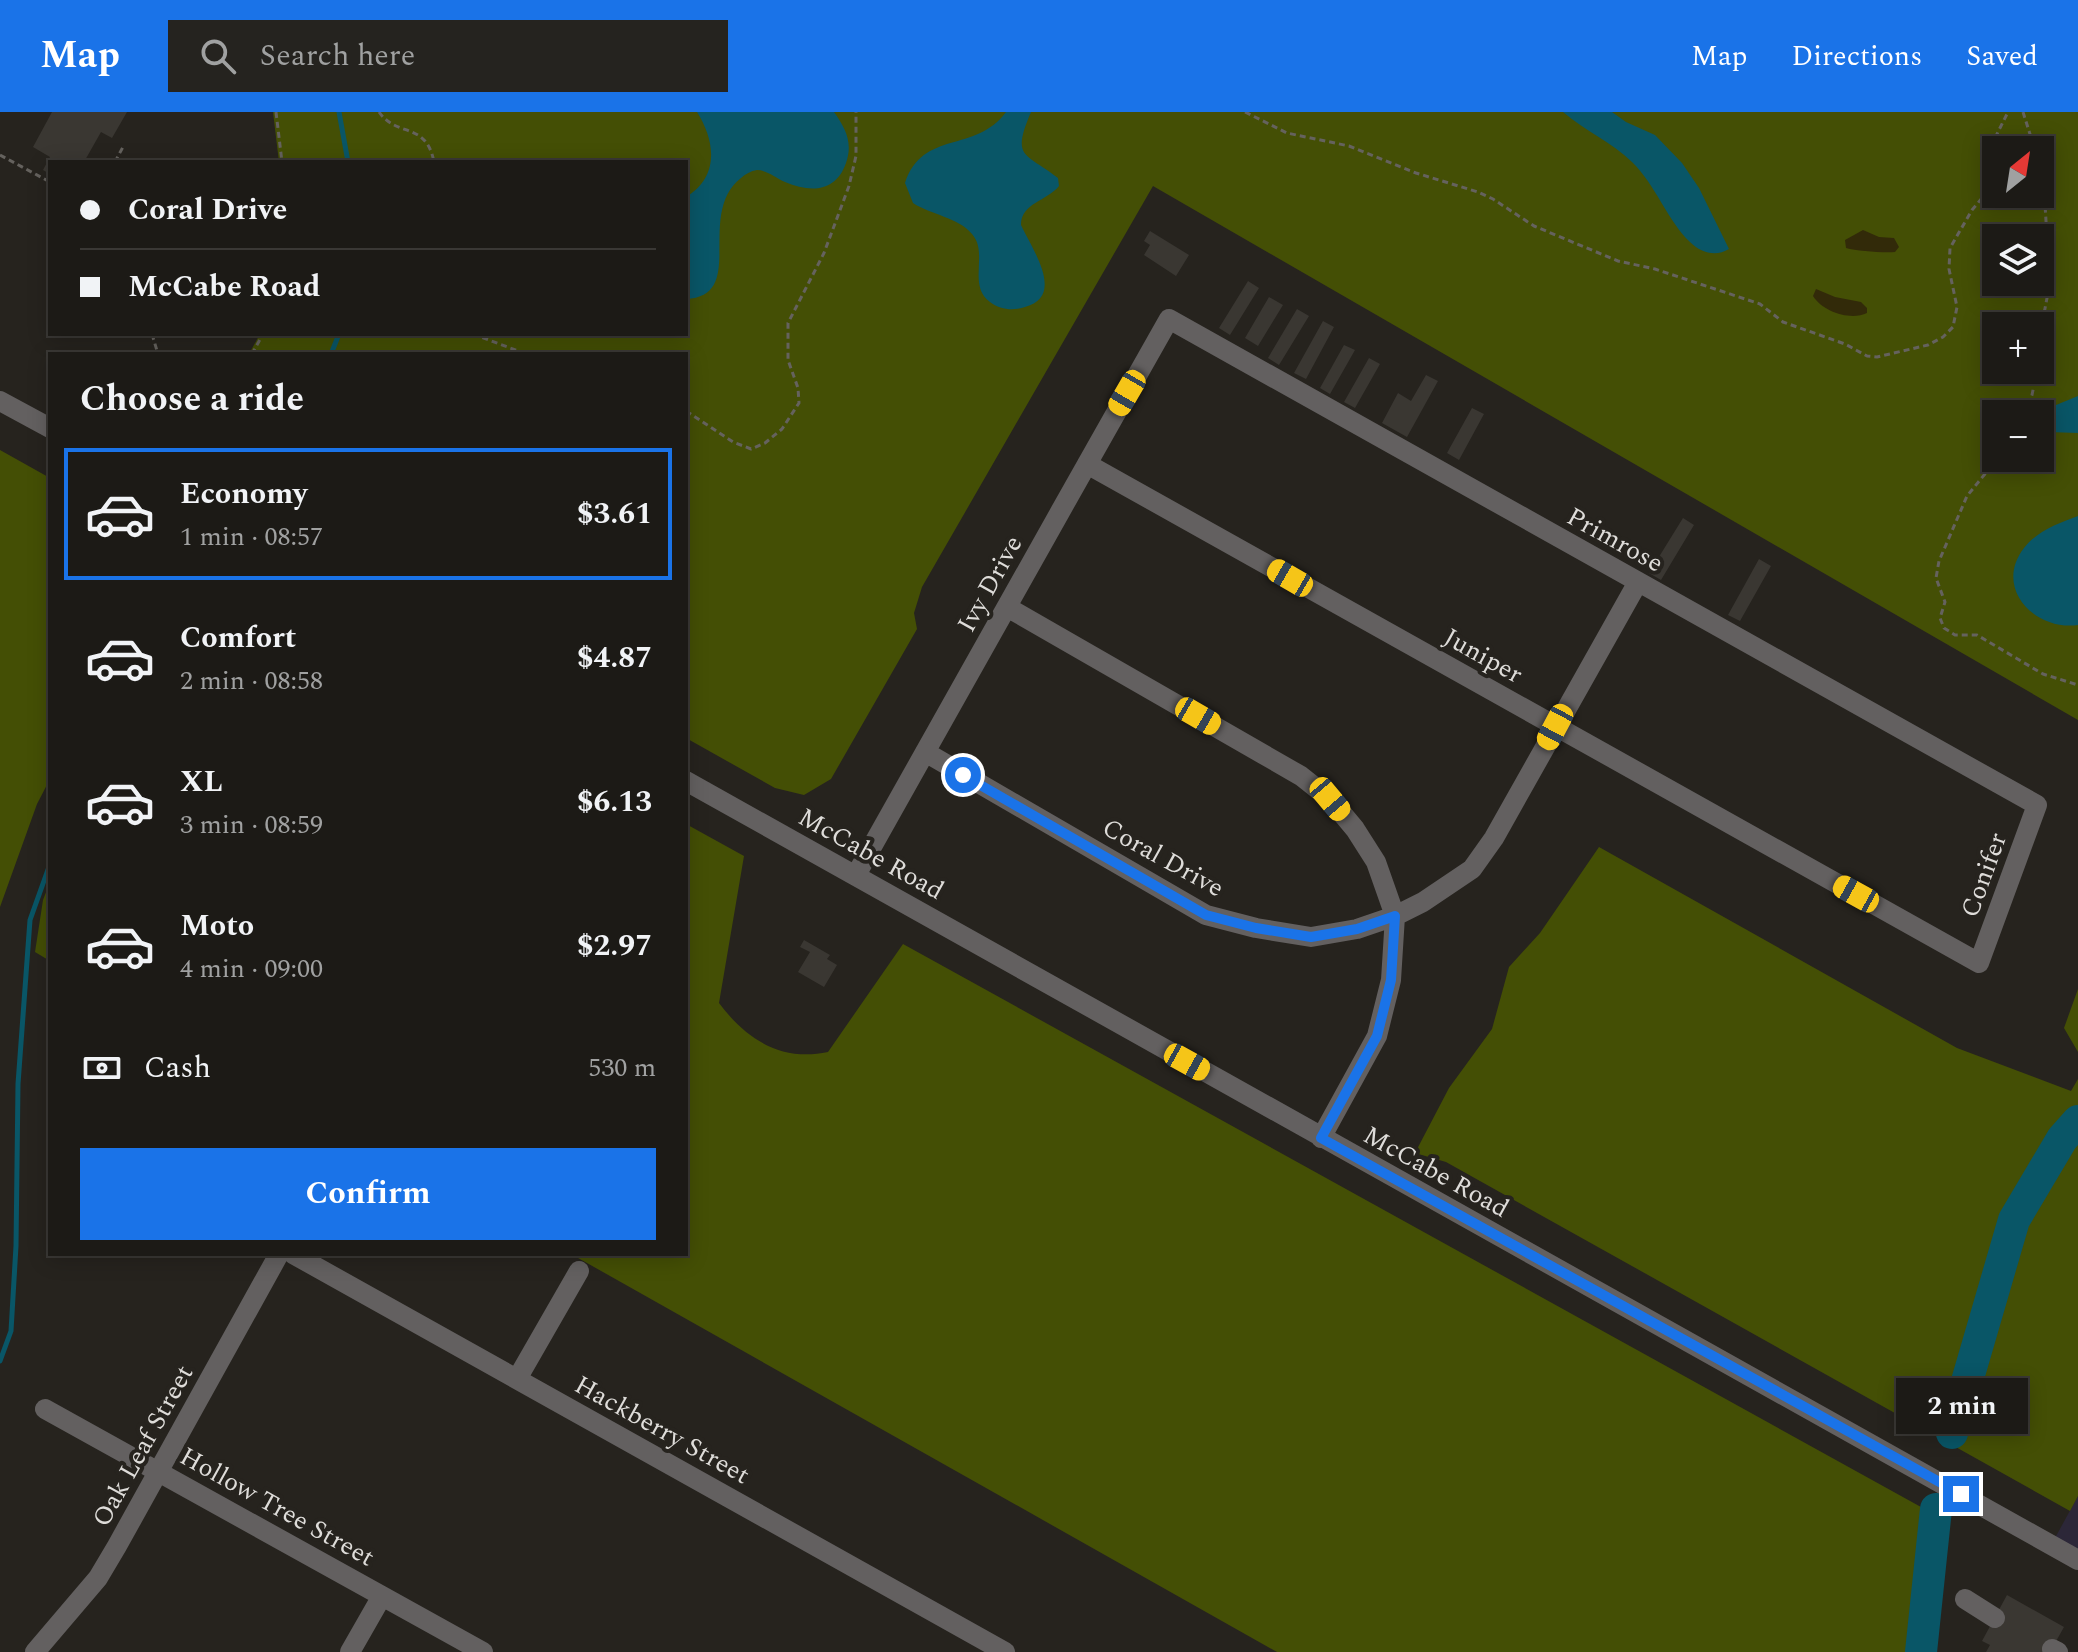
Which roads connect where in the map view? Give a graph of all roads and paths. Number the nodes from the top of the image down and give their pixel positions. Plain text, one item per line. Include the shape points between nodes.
1 (276, 112) edge
2 (379, 112) edge
3 (856, 112) edge
4 (1245, 112) edge
5 (2008, 112) edge
6 (2023, 112) edge
7 (2031, 136) edge
8 (124, 145) dead end
9 (0, 155) edge
10 (116, 160) edge
11 (282, 160) edge
12 (433, 160) edge
13 (48, 181) edge
14 (2045, 208) edge
15 (2044, 312) edge
16 (1169, 319) joint
17 (478, 336) edge
18 (521, 352) edge
19 (0, 401) edge
20 (688, 412) edge
21 (48, 427) edge
22 (1087, 464) junction
23 (1987, 472) edge
24 (1638, 582) junction
25 (1007, 607) junction
26 (2078, 685) edge
27 (1555, 727) junction
28 (925, 752) junction
29 (688, 782) edge
30 (2037, 805) joint
31 (856, 875) junction
32 (1395, 916) junction
33 (1979, 963) joint
34 (1321, 1138) junction
35 (278, 1256) edge
36 (297, 1256) edge
37 (579, 1271) dead end
38 (517, 1379) junction
39 (45, 1409) dead end
40 (158, 1471) junction
41 (2078, 1560) edge
42 (382, 1596) junction
43 (1965, 1599) dead end
44 (1995, 1618) dead end
45 (35, 1652) edge
46 (350, 1652) edge
47 (483, 1652) edge
48 (1005, 1652) edge

1 - 11 path
2 - 12 path via 389,123 424,138
3 - 20 path via 856,156 846,195 788,323 787,353 799,393 797,408 776,435 751,449
4 - 5 path via 1287,133 1349,146 1478,192 1534,226 1618,261 1760,304 1783,322 1877,357 1928,345 1953,327 1957,307 1950,248 1992,186 1996,136
6 - 7 path
8 - 10 path
9 - 13 path
14 - 15 path via 2049,270
16 - 22 street, Ivy Drive
16 - 24 street, Primrose
17 - 18 path
19 - 21 street
22 - 25 street, Ivy Drive
22 - 27 street, Juniper
23 - 26 path via 1967,496 1939,561 1936,578 1945,602 1940,618 1944,628 1955,635 1977,635 2043,674
24 - 27 street, Coral Drive
24 - 30 street, Primrose
25 - 28 street, Ivy Drive
25 - 32 street via 1301,776 1330,799 1376,862
27 - 32 street, Coral Drive via 1472,869
27 - 33 street, Juniper
28 - 31 street, Ivy Drive
28 - 32 street, Coral Drive via 1206,915 1311,937
29 - 31 street, McCabe Road
30 - 33 street, Conifer
31 - 34 street, McCabe Road
32 - 34 street via 1391,980 1377,1036
34 - 41 street, McCabe Road
35 - 40 street, Oak Leaf Street
36 - 38 street, Hackberry Street
37 - 38 street
38 - 48 street, Hackberry Street
39 - 40 street, Hollow Tree Street
40 - 42 street, Hollow Tree Street
40 - 45 street, Oak Leaf Street via 98,1578
42 - 46 street
42 - 47 street, Hollow Tree Street
43 - 44 street

